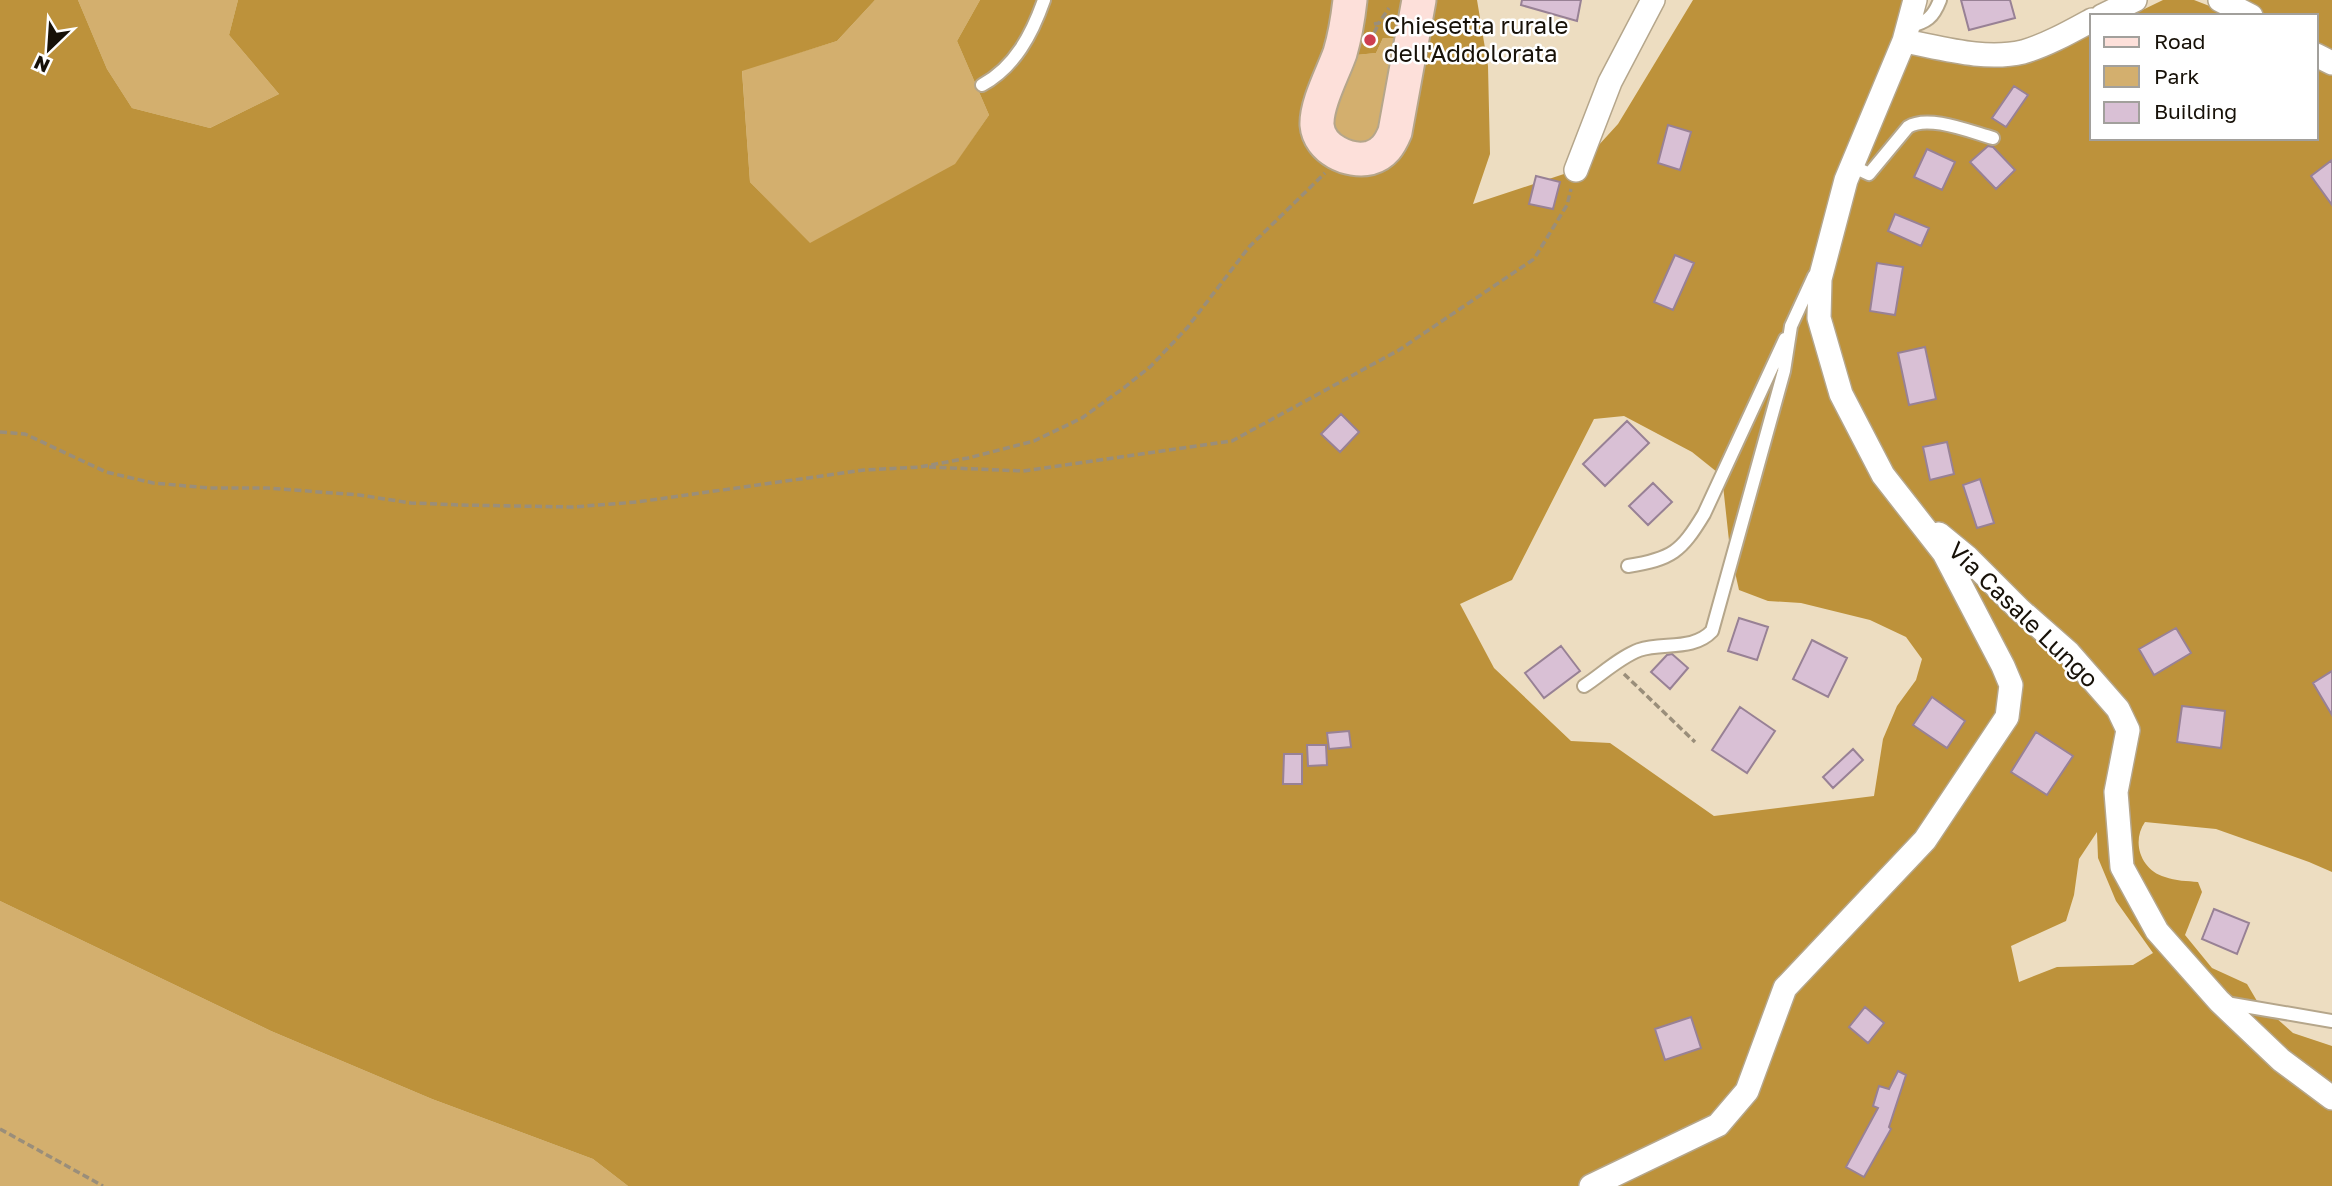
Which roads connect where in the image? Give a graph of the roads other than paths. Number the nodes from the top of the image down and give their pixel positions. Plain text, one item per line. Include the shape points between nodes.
1 (1044, 0) edge
2 (1350, 0) edge
3 (1419, 0) edge
4 (1653, 0) edge
5 (1914, 0) edge
6 (1940, 0) edge
7 (2136, 0) edge
8 (2220, 0) edge
9 (2106, 14) edge
10 (2247, 14) edge
11 (2090, 21) edge
12 (1906, 34) junction
13 (982, 85) dead end
14 (1993, 138) dead end
15 (1852, 166) junction
16 (1576, 170) road end
17 (1829, 244) junction
18 (1791, 326) junction
19 (1913, 514) junction
20 (1628, 566) dead end
21 (1584, 686) dead end
22 (2219, 1001) junction
23 (2332, 1021) edge
24 (2332, 1098) edge
25 (1591, 1186) edge

1 - 13 lane via 1019,50 1002,73
2 - 3 street via 1345,33 1317,125 1325,142 1342,156 1367,159 1380,155 1395,132
4 - 16 street via 1610,82
5 - 12 street
6 - 12 lane via 1933,17
7 - 9 street
8 - 10 street
11 - 12 street via 2023,52 1997,55 1966,52
12 - 15 street
14 - 15 lane via 1915,122 1869,174
15 - 17 street
17 - 18 lane
17 - 19 street via 1820,279 1819,318 1841,394 1883,475
18 - 20 lane via 1690,537 1658,561
18 - 21 lane via 1784,371 1712,631 1694,642 1636,651
19 - 22 street, Via Casale Lungo via 1967,557 2069,653 2118,709 2129,730 2116,792 2122,867 2157,931
19 - 25 street via 1944,554 2003,666 2011,685 2007,717 1925,840 1785,988 1747,1091 1718,1125
22 - 23 lane
22 - 24 street, Via Casale Lungo via 2281,1060

